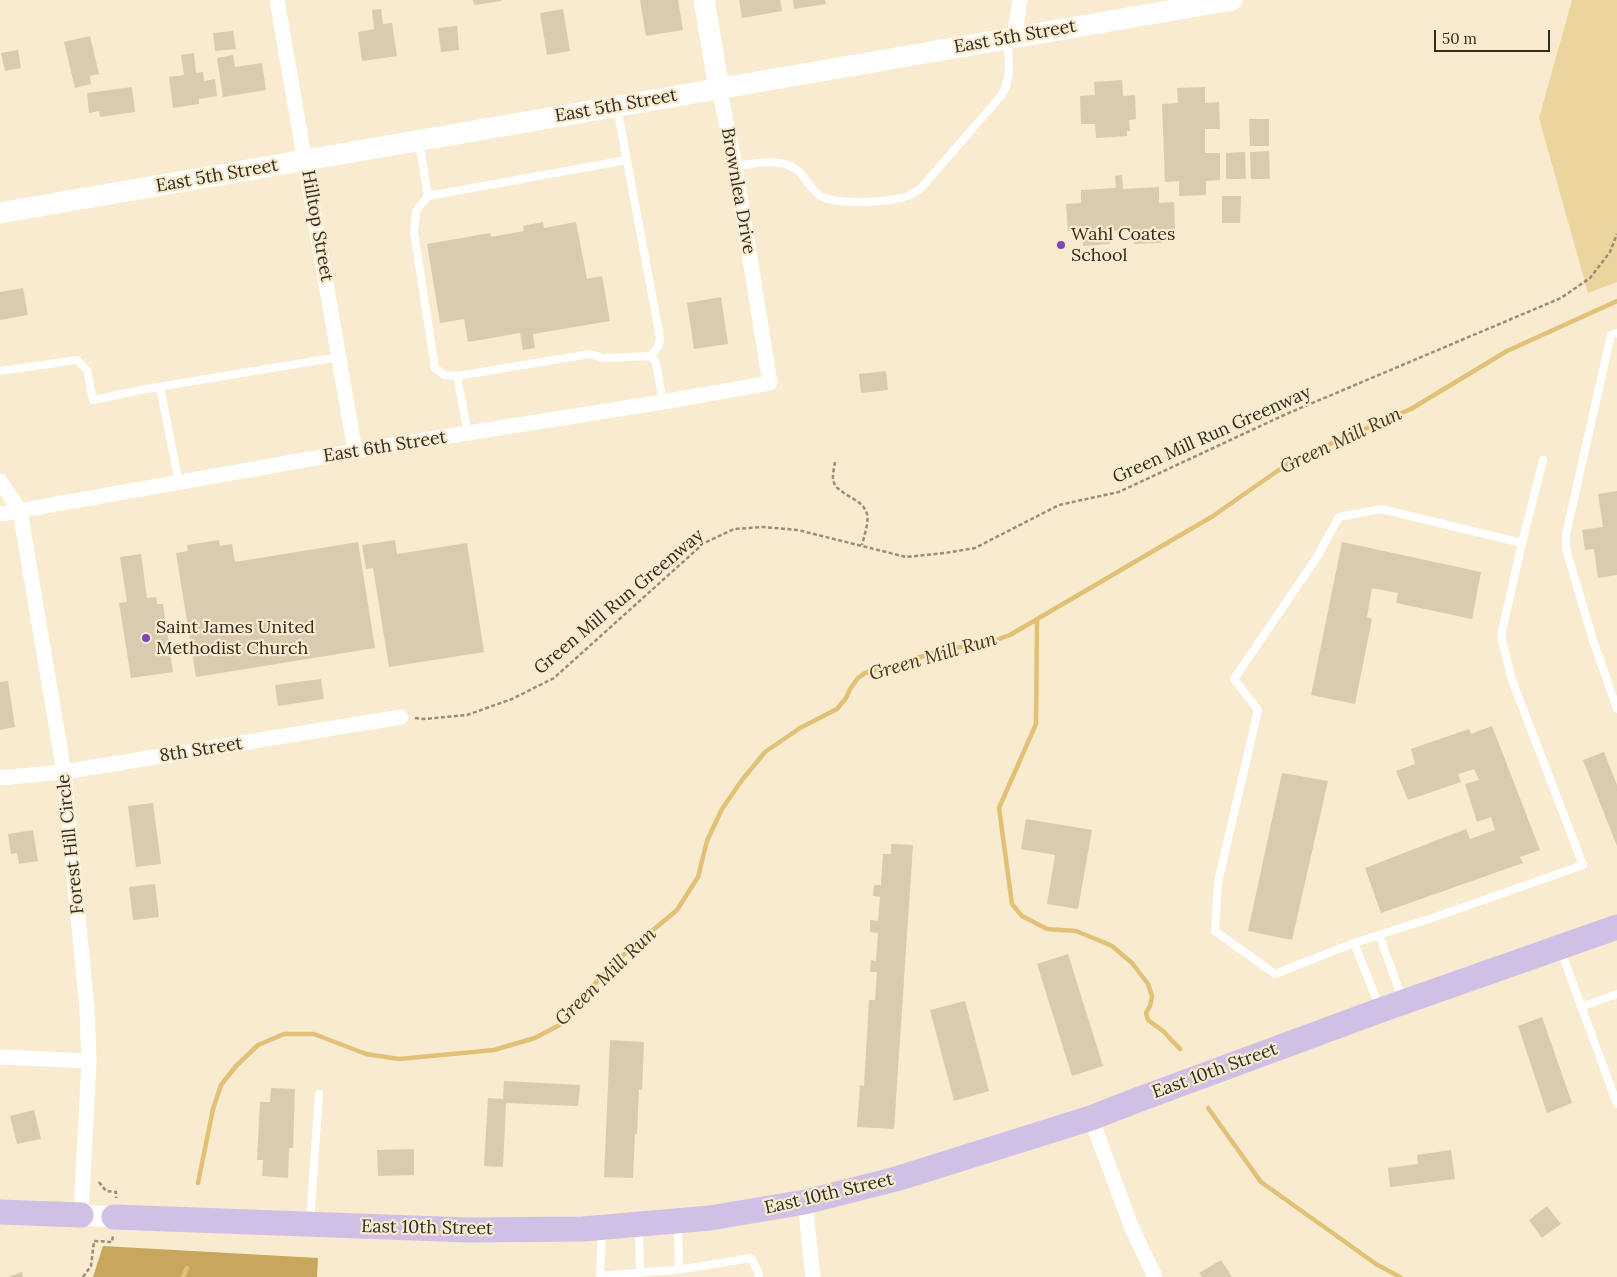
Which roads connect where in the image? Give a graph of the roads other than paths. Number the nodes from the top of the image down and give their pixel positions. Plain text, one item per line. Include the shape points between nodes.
1 (277, 0) edge
2 (704, 0) edge
3 (1020, 0) edge
4 (1232, 0) edge
5 (1011, 37) junction
6 (719, 88) junction
7 (617, 106) junction
8 (419, 140) junction
9 (306, 160) junction
10 (627, 160) junction
11 (735, 166) junction
12 (428, 196) junction
13 (0, 213) edge
14 (1617, 333) edge
15 (651, 356) junction
16 (339, 357) junction
17 (0, 371) edge
18 (457, 376) junction
19 (770, 383) joint
20 (160, 386) junction
21 (663, 402) junction
22 (468, 434) junction
23 (355, 451) junction
24 (1542, 460) dead end
25 (0, 481) edge
26 (179, 483) junction
27 (20, 511) junction
28 (0, 514) edge
29 (1522, 543) junction
30 (1617, 709) edge
31 (401, 717) dead end
32 (64, 772) junction
33 (0, 778) edge
34 (1617, 927) edge
35 (1379, 935) junction
36 (1354, 943) junction
37 (1559, 947) junction
38 (1617, 994) edge
39 (1392, 1006) junction
40 (1582, 1007) junction
41 (0, 1057) edge
42 (88, 1061) junction
43 (318, 1094) dead end
44 (1617, 1104) edge
45 (1091, 1118) junction
46 (805, 1202) junction
47 (0, 1212) edge
48 (81, 1215) junction
49 (114, 1217) joint
50 (678, 1222) junction
51 (310, 1224) junction
52 (638, 1225) junction
53 (602, 1227) junction
54 (679, 1269) junction
55 (640, 1272) junction
56 (759, 1277) edge
57 (813, 1277) edge
58 (1155, 1277) edge

1 - 9 street, Hilltop Street
2 - 6 main road, Brownlea Drive
3 - 5 street
4 - 5 main road, East 5th Street
5 - 6 main road, East 5th Street
5 - 11 lane via 1006,89 921,188 910,195 844,202 818,194 799,171 789,165 775,162
6 - 7 main road, East 5th Street
6 - 11 street, Brownlea Drive
7 - 8 main road, East 5th Street
7 - 10 lane
8 - 9 main road, East 5th Street
8 - 12 lane
9 - 13 main road, East 5th Street
9 - 16 street, Hilltop Street
10 - 12 lane
10 - 15 lane via 660,338
11 - 19 street, Brownlea Drive
12 - 18 lane via 416,211 417,257 435,368 444,375
14 - 30 lane via 1612,336 1566,534 1566,549
15 - 18 lane via 604,358 590,354
15 - 21 lane via 656,364
16 - 20 lane
16 - 23 street, Hilltop Street
17 - 20 lane via 77,360 87,370 93,400
18 - 22 lane
19 - 21 street, East 6th Street
20 - 26 lane
21 - 22 street, East 6th Street
22 - 23 street, East 6th Street
23 - 26 street, East 6th Street
24 - 29 lane
25 - 27 street, Forest Hill Circle
26 - 27 street, East 6th Street
27 - 28 street, East 6th Street
27 - 32 street, Forest Hill Circle
29 - 35 lane via 1502,643 1512,680 1583,865
29 - 36 lane via 1382,509 1339,518 1317,557 1234,679 1258,710 1218,882 1215,931 1275,974
31 - 32 street, 8th Street
32 - 33 street, 8th Street
32 - 42 street, Forest Hill Circle via 88,1008
34 - 37 main road, East 10th Street
35 - 36 lane
35 - 39 lane
36 - 39 lane
37 - 39 main road, East 10th Street
37 - 40 lane
38 - 40 lane
39 - 45 main road, East 10th Street
40 - 44 lane
41 - 42 street
42 - 48 street, Forest Hill Circle
43 - 51 lane
45 - 46 main road, East 10th Street via 906,1176
45 - 58 street via 1131,1226
46 - 50 main road, East 10th Street
46 - 57 street
47 - 48 main road, East 10th Street
48 - 49 main road, East 10th Street
49 - 51 main road, East 10th Street
50 - 52 main road, East 10th Street
50 - 54 lane
51 - 53 main road, East 10th Street via 468,1230
52 - 53 main road, East 10th Street
52 - 55 lane
53 - 55 lane via 600,1276
54 - 55 lane
54 - 56 lane via 751,1258

